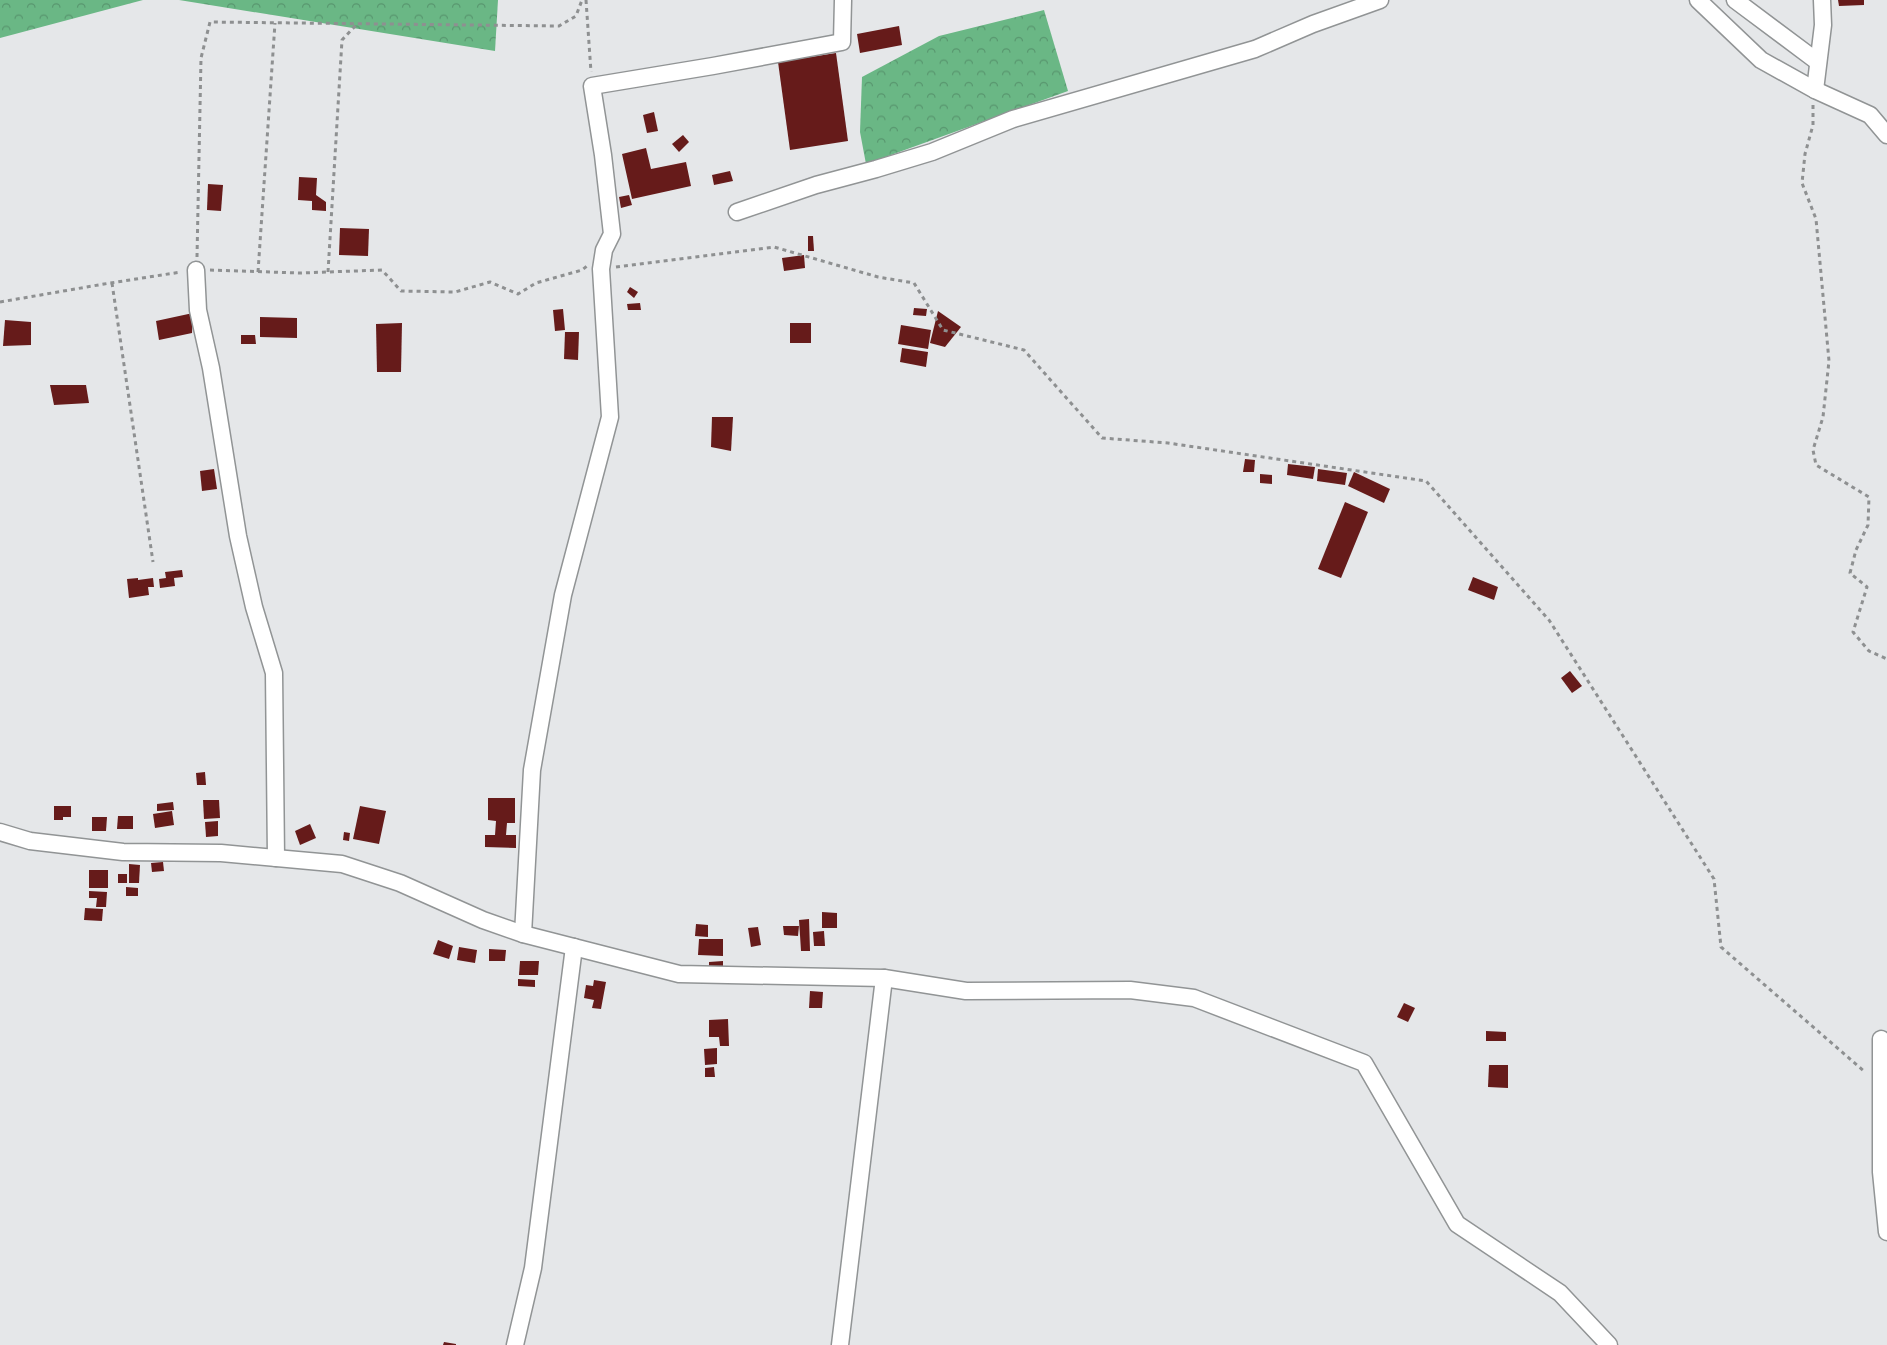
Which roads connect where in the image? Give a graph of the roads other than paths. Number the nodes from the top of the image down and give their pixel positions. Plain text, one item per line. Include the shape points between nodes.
1 (843, 0) edge
2 (1380, 0) edge
3 (1698, 0) edge
4 (1735, 0) edge
5 (1822, 0) edge
6 (1753, 7) edge
7 (1818, 62) junction
8 (1815, 90) junction
9 (1887, 135) edge
10 (737, 212) dead end
11 (196, 270) road end
12 (0, 832) edge
13 (276, 858) junction
14 (523, 934) junction
15 (574, 947) junction
16 (884, 978) junction
17 (1887, 1044) edge
18 (1887, 1232) edge
19 (515, 1345) edge
20 (840, 1345) edge
21 (1609, 1345) edge

1 - 14 street via 842,42 592,86 612,234 604,250 601,269 610,417 563,595 534,760
2 - 10 street via 1255,49 1013,119 932,152 816,185
3 - 8 street via 1761,60
4 - 6 street
5 - 7 street via 1823,25
6 - 7 street
7 - 8 street
8 - 9 street via 1870,115
11 - 13 street via 198,310 211,368 238,536 254,607 274,673
12 - 13 street via 30,841 123,852 221,853
13 - 14 street via 342,864 400,883 482,920
14 - 15 street
15 - 16 street via 679,974
15 - 19 street via 533,1268
16 - 20 street
16 - 21 street via 966,991 1130,990 1194,998 1364,1063 1457,1224 1560,1294
17 - 18 street via 1881,1039 1881,1172

